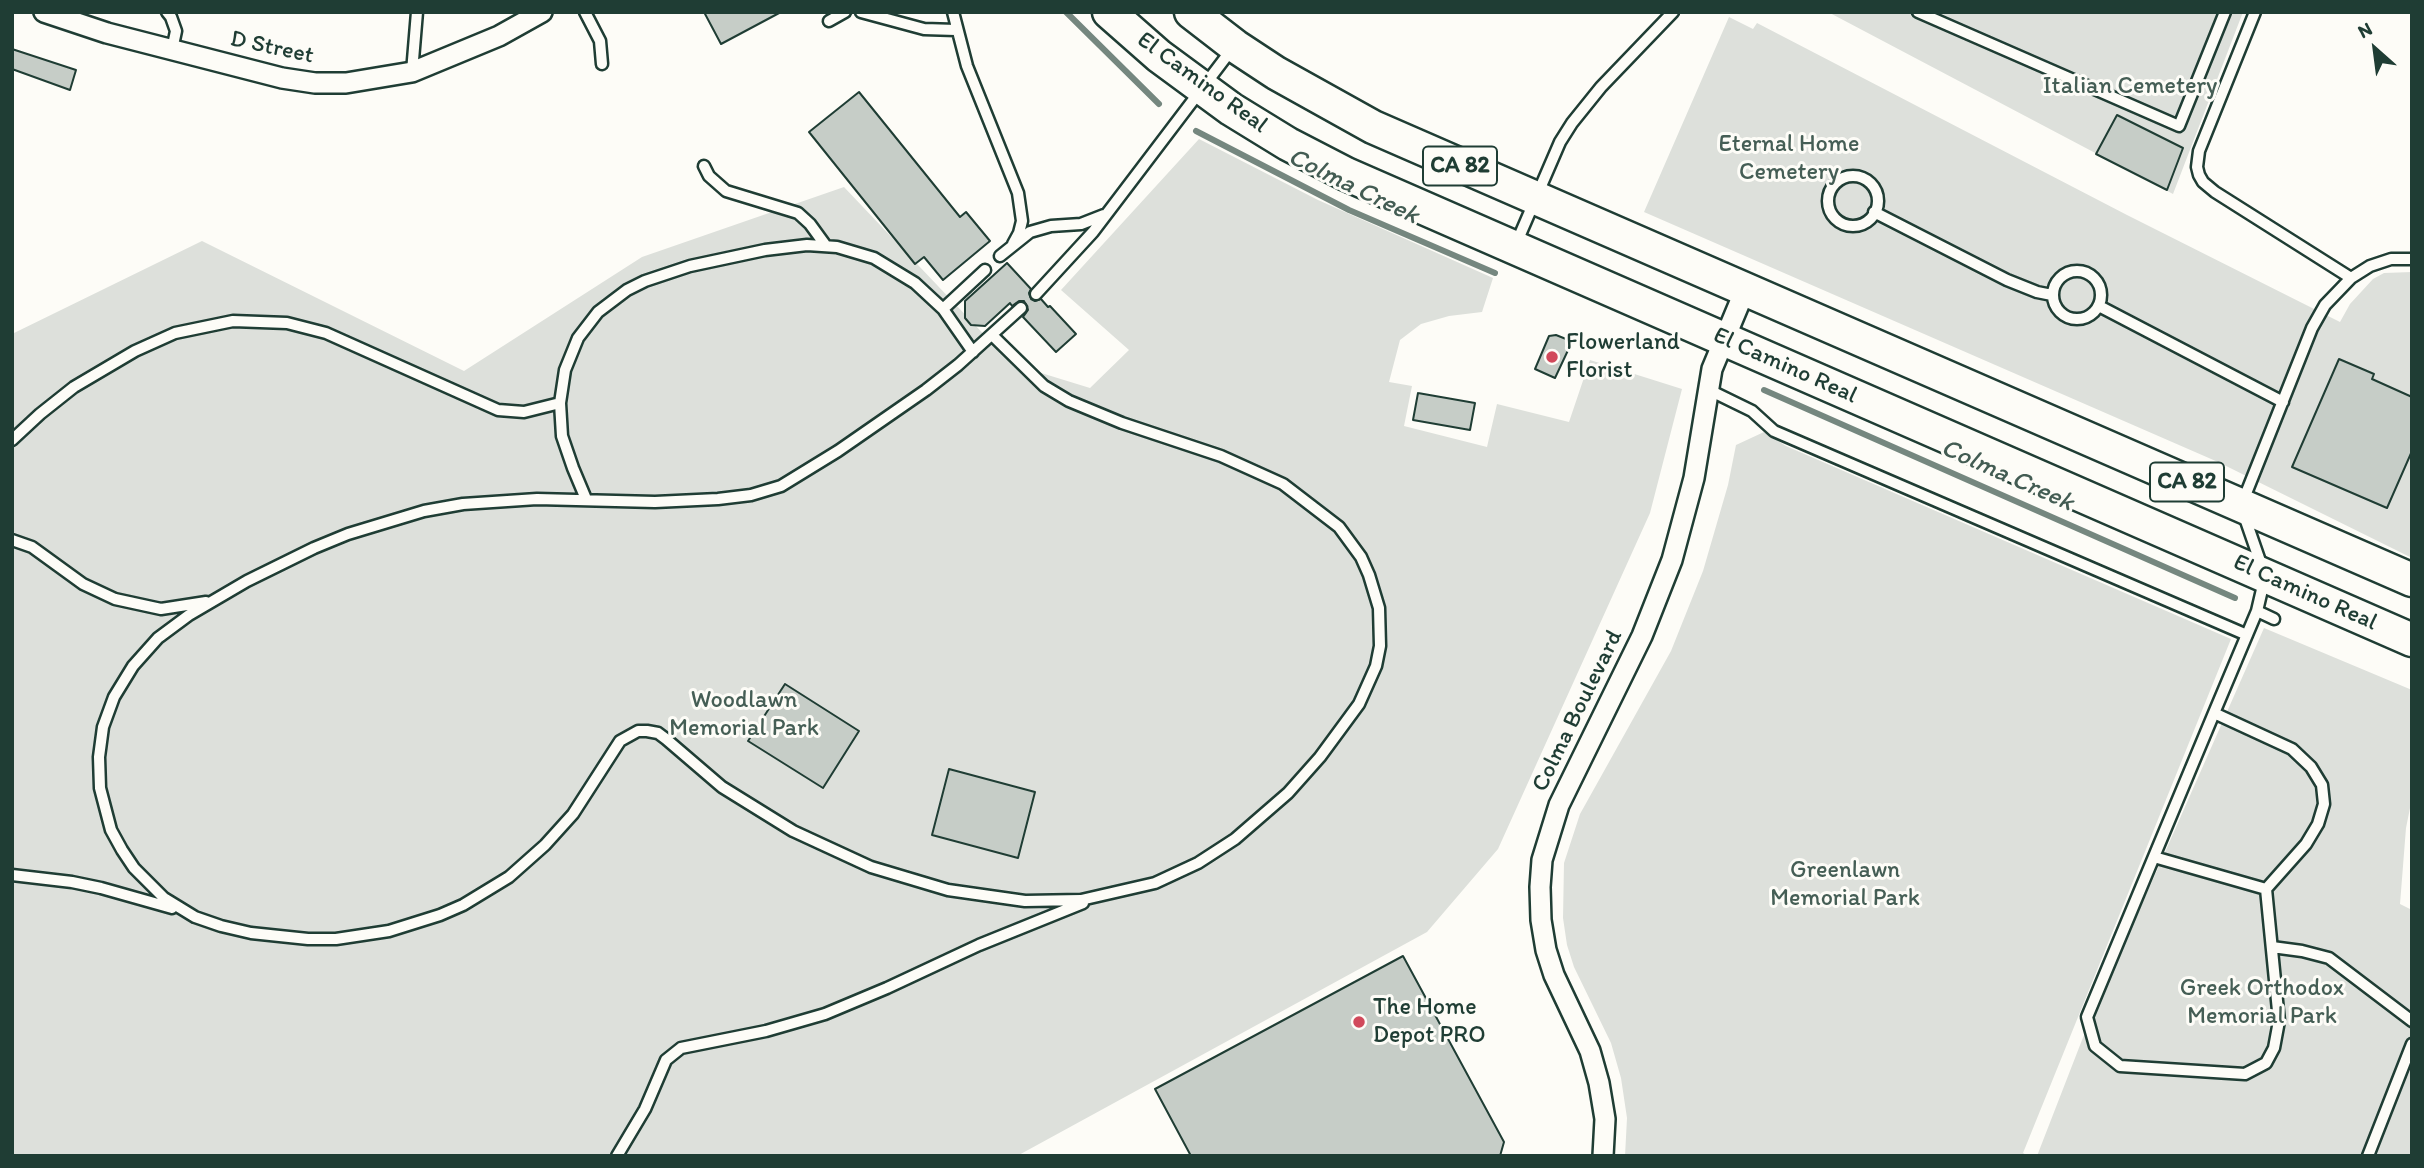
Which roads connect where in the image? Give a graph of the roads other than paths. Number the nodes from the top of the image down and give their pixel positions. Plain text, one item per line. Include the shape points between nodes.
1 (44, 12) edge
2 (167, 12) edge
3 (417, 12) edge
4 (542, 12) edge
5 (585, 12) edge
6 (845, 12) edge
7 (861, 12) edge
8 (953, 12) edge
9 (1110, 12) edge
10 (1191, 12) edge
11 (1673, 12) edge
12 (1918, 12) edge
13 (2225, 12) edge
14 (2255, 12) edge
15 (829, 21) dead end
16 (956, 30) junction
17 (1235, 46) junction
18 (172, 50) junction
19 (602, 64) dead end
20 (412, 72) junction
21 (1202, 89) junction
22 (704, 166) dead end
23 (1535, 198) junction
24 (1874, 212) junction
25 (1107, 214) junction
26 (1013, 244) junction
27 (826, 246) junction
28 (1514, 248) junction
29 (1000, 256) dead end
30 (2412, 259) edge
31 (985, 270) dead end
32 (2351, 278) junction
33 (1745, 290) junction
34 (1036, 294) dead end
35 (2052, 295) junction
36 (2098, 306) junction
37 (1021, 308) dead end
38 (943, 309) junction
39 (992, 335) junction
40 (1723, 339) junction
41 (973, 352) junction
42 (1709, 390) junction
43 (2283, 401) junction
44 (560, 404) junction
45 (12, 440) edge
46 (586, 499) junction
47 (2241, 506) junction
48 (12, 540) edge
49 (2265, 576) junction
50 (2412, 580) edge
51 (216, 598) junction
52 (2257, 611) junction
53 (2274, 620) dead end
54 (2247, 635) junction
55 (2412, 639) edge
56 (2214, 713) junction
57 (2154, 857) junction
58 (12, 875) edge
59 (2266, 889) junction
60 (1107, 895) junction
61 (195, 917) junction
62 (2272, 947) junction
63 (2412, 1021) edge
64 (2412, 1044) edge
65 (617, 1156) edge
66 (1603, 1156) edge
67 (2368, 1156) edge

1 - 18 street, D Street
2 - 18 lane via 176,31
3 - 20 lane
4 - 20 street, D Street via 499,36
5 - 19 lane via 600,41
6 - 15 lane
7 - 16 lane via 925,29
8 - 16 lane
9 - 21 main road, El Camino Real / CA 82
10 - 17 main road, El Camino Real / CA 82
11 - 23 lane via 1572,123
12 - 13 lane via 2179,126
14 - 32 lane via 2199,151 2199,175 2215,192
16 - 26 lane via 1018,193 1021,221
17 - 21 lane
17 - 23 main road, El Camino Real / CA 82 via 1314,97 1373,127
18 - 20 street, D Street via 315,83
21 - 25 lane
21 - 28 main road, El Camino Real / CA 82 via 1326,165
22 - 27 lane via 726,191 798,213
23 - 28 lane
23 - 33 main road, El Camino Real / CA 82
24 - 24 lane via 1876,193 1861,177 1846,177 1831,190 1829,210 1839,222 1859,225
24 - 35 lane via 2007,280
25 - 26 lane via 1081,224 1040,228
25 - 34 lane
26 - 29 lane
27 - 38 lane via 886,264
27 - 44 lane via 787,247 718,260 627,290 598,312 578,338 565,370
28 - 40 main road, El Camino Real / CA 82
30 - 32 lane via 2382,261
31 - 38 lane
32 - 43 lane via 2318,315
33 - 40 street, Colma Boulevard
33 - 47 main road, El Camino Real / CA 82
35 - 36 lane via 2057,309 2069,318 2083,318
35 - 36 lane via 2061,276 2083,271 2100,288
36 - 43 lane
37 - 39 lane
38 - 41 lane
39 - 41 lane
39 - 60 lane via 1044,386 1069,401 1241,464 1302,497 1350,541 1369,575 1379,608 1380,646 1368,685 1348,721 1305,775 1254,824 1198,863 1155,883
40 - 42 street, Colma Boulevard
40 - 49 main road, El Camino Real / CA 82
41 - 46 lane via 890,415 781,486 718,499
42 - 54 lane via 1752,411 1773,431
42 - 66 street, Colma Boulevard via 1694,478 1672,560 1642,636 1559,805 1542,860 1546,950 1600,1083 1605,1119
43 - 47 lane
44 - 45 lane via 507,412 326,333 287,323 233,321 175,333 135,351 74,387
44 - 46 lane via 562,436
46 - 51 lane via 501,500 424,511 314,548
47 - 49 lane
47 - 50 main road, El Camino Real / CA 82
48 - 51 lane via 40,552 83,584 126,603 161,609
49 - 52 lane
49 - 55 main road, El Camino Real / CA 82
51 - 61 lane via 166,632 133,666 107,713 99,757 104,809 122,850 149,884
52 - 53 lane
52 - 54 lane
54 - 56 lane
56 - 57 lane
56 - 59 lane via 2292,749 2322,785 2318,824
57 - 59 lane
57 - 62 lane via 2087,1017 2095,1046 2120,1066 2245,1074 2266,1063 2279,1021
58 - 61 lane via 101,888
59 - 62 lane
60 - 61 lane via 1047,902 1001,899 889,873 817,844 722,786 657,733 638,731 620,741 573,814 528,862 486,892 440,915 389,932 336,939 251,933
60 - 65 lane via 999,936 825,1014 681,1048 666,1059 645,1109
62 - 63 lane via 2329,958
64 - 67 lane

